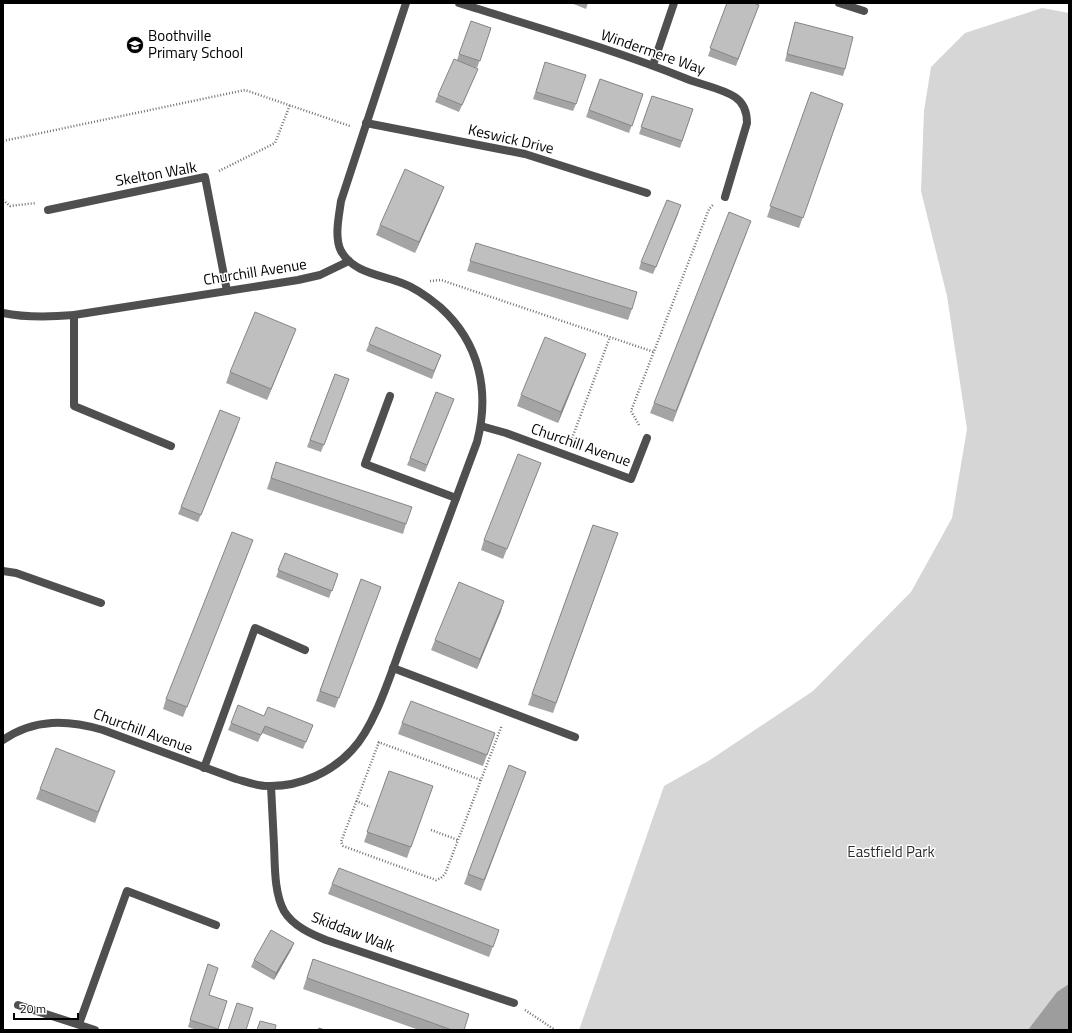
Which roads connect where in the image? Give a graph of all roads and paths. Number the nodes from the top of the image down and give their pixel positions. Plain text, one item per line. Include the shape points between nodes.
1 (406, 3) edge
2 (459, 3) edge
3 (674, 3) edge
4 (839, 3) edge
5 (864, 11) dead end
6 (653, 65) junction
7 (290, 105) junction
8 (365, 126) junction
9 (3, 141) edge
10 (205, 177) junction
11 (647, 193) dead end
12 (725, 197) joint
13 (3, 200) edge
14 (48, 210) joint
15 (349, 261) junction
16 (403, 283) junction
17 (227, 291) junction
18 (3, 313) edge
19 (74, 315) junction
20 (610, 337) junction
21 (654, 352) junction
22 (390, 396) dead end
23 (481, 426) junction
24 (647, 438) joint
25 (172, 446) dead end
26 (566, 455) junction
27 (456, 498) junction
28 (3, 570) edge
29 (101, 603) dead end
30 (306, 650) dead end
31 (393, 668) junction
32 (508, 711) junction
33 (575, 737) dead end
34 (3, 740) edge
35 (204, 768) junction
36 (481, 780) junction
37 (271, 786) junction
38 (356, 801) junction
39 (370, 807) dead end
40 (431, 830) dead end
41 (458, 840) junction
42 (216, 925) dead end
43 (514, 1003) joint
44 (18, 1005) dead end
45 (79, 1024) junction
46 (95, 1030) edge
47 (555, 1030) edge

1 - 8 street
2 - 6 street, Windermere Way
3 - 6 street
4 - 5 street
6 - 12 street, Windermere Way via 736,97 743,105 747,113 747,123
7 - 8 path
7 - 9 path via 245,90
7 - 10 path via 275,143
8 - 11 street, Keswick Drive via 525,154
8 - 15 street via 341,201 338,220 341,251
10 - 14 street, Skelton Walk
10 - 17 street, Skelton Walk
12 - 21 path via 709,209
13 - 14 path via 10,206 35,202
15 - 16 street, Churchill Avenue via 369,272
15 - 17 street, Churchill Avenue via 320,275
16 - 20 path via 441,280
16 - 23 street, Churchill Avenue via 421,292 441,309 457,324 467,341 480,376 483,411
17 - 19 street, Churchill Avenue
18 - 19 street, Churchill Avenue via 40,317
19 - 25 street via 74,406
20 - 21 path
20 - 26 path
21 - 24 path via 631,411
22 - 27 street via 365,464
23 - 26 street, Churchill Avenue
23 - 27 street, Churchill Avenue
24 - 26 street, Churchill Avenue via 631,479
27 - 31 street, Churchill Avenue
28 - 29 street via 16,572
30 - 35 street, Churchill Avenue via 255,628
31 - 32 street
31 - 37 street, Churchill Avenue via 367,730 353,750 339,763 305,781
32 - 33 street
32 - 36 path
34 - 35 street, Churchill Avenue via 24,729 42,724 82,724
35 - 37 street, Churchill Avenue via 256,785
36 - 38 path via 379,742
36 - 41 path
37 - 43 street, Skiddaw Walk via 275,874 279,897 284,911 296,924 326,940
38 - 39 path
38 - 41 path via 342,838 343,846 436,880 445,874
40 - 41 path
42 - 45 street via 127,891
43 - 47 path
44 - 45 street
45 - 46 street

